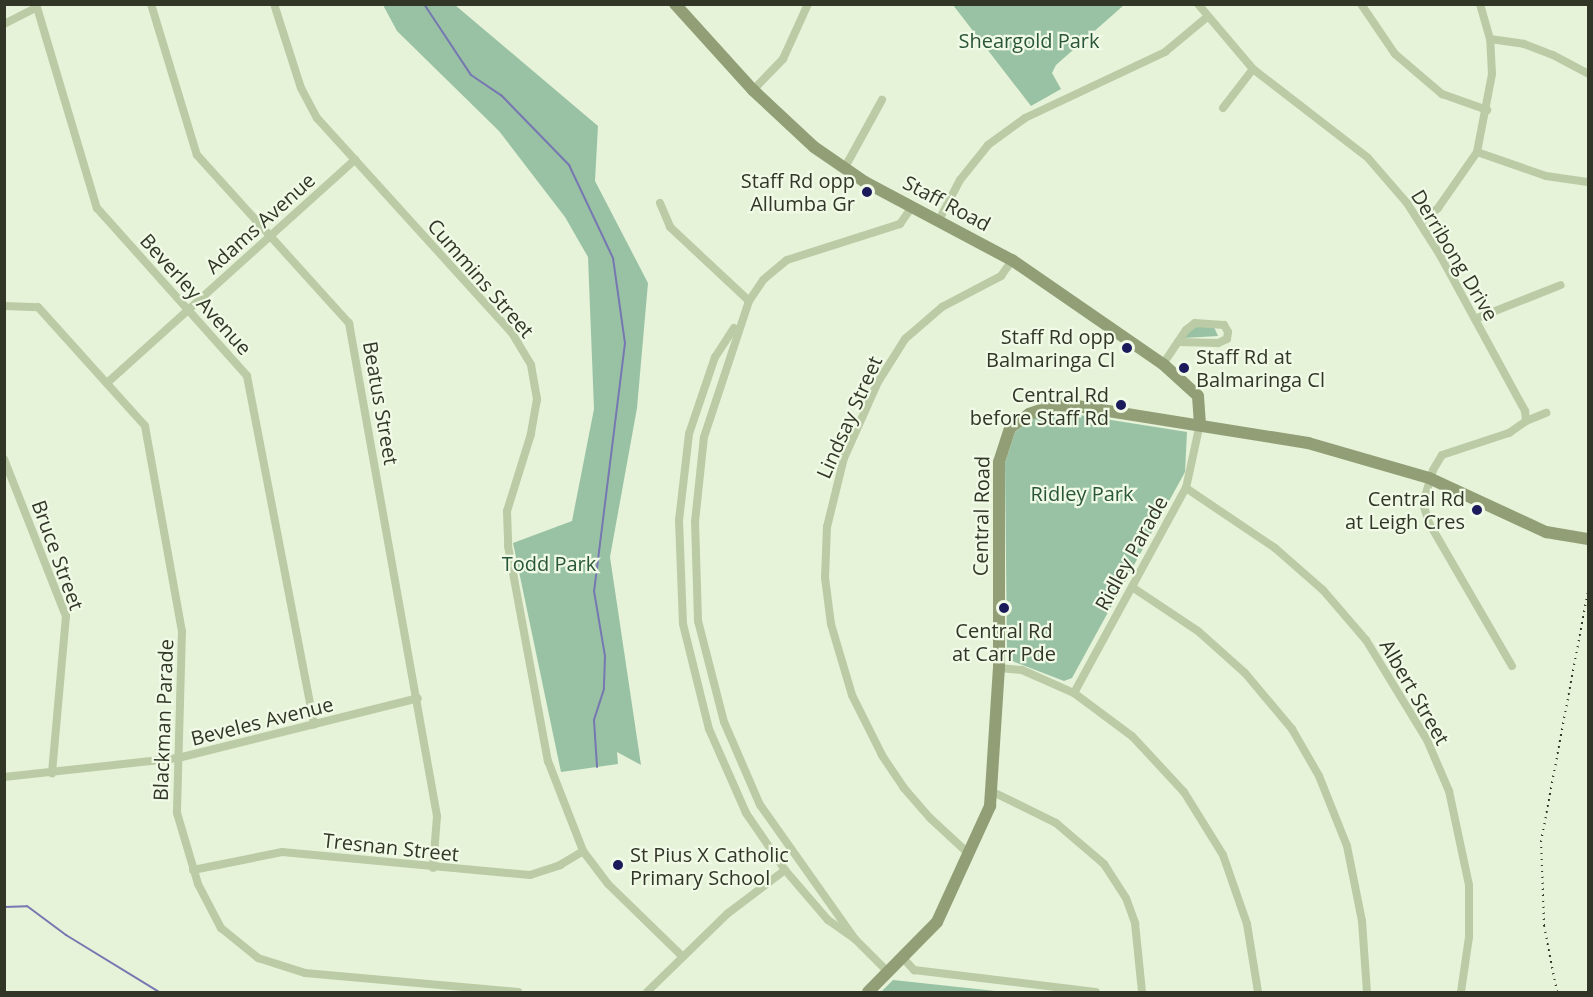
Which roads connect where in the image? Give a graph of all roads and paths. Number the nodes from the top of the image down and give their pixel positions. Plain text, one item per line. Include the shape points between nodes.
1 (151, 4) edge
2 (274, 4) edge
3 (808, 4) edge
4 (1198, 4) edge
5 (1361, 4) edge
6 (1480, 4) edge
7 (676, 5) edge
8 (36, 6) edge
9 (1206, 18) junction
10 (4, 24) edge
11 (1490, 39) junction
12 (1253, 69) junction
13 (1588, 74) edge
14 (753, 90) junction
15 (882, 100) dead end
16 (1222, 108) dead end
17 (1487, 110) junction
18 (1477, 152) junction
19 (355, 160) junction
20 (844, 169) junction
21 (1588, 182) edge
22 (660, 203) dead end
23 (912, 207) junction
24 (939, 220) junction
25 (1421, 222) junction
26 (270, 235) junction
27 (1012, 260) junction
28 (1560, 285) dead end
29 (748, 302) junction
30 (4, 306) edge
31 (189, 309) junction
32 (742, 315) junction
33 (1475, 319) junction
34 (1178, 342) junction
35 (1163, 364) junction
36 (107, 383) junction
37 (1546, 413) dead end
38 (1526, 421) junction
39 (1200, 423) junction
40 (4, 459) edge
41 (1430, 478) junction
42 (1186, 488) junction
43 (1588, 539) edge
44 (1132, 587) junction
45 (1512, 666) dead end
46 (999, 668) junction
47 (1074, 693) junction
48 (418, 698) junction
49 (314, 725) junction
50 (177, 758) junction
51 (52, 773) junction
52 (4, 777) edge
53 (993, 792) junction
54 (583, 851) junction
55 (969, 854) junction
56 (433, 868) junction
57 (193, 870) junction
58 (785, 870) junction
59 (855, 939) junction
60 (682, 956) junction
61 (902, 957) junction
62 (888, 972) junction
63 (490, 991) edge
64 (518, 993) edge
65 (646, 993) edge
66 (868, 993) edge
67 (1096, 993) edge
68 (1142, 993) edge
69 (1258, 993) edge
70 (1366, 993) edge
71 (1461, 993) edge

1 - 26 street, Beatus Street via 197,155
2 - 19 street, Cummins Street via 301,88 317,118
3 - 14 street via 783,59
4 - 9 street, Derribong Drive
5 - 17 street via 1370,24 1402,61 1442,94
6 - 11 street
7 - 14 main road, Staff Road
8 - 10 street
8 - 31 street, Beverley Avenue via 97,208
9 - 12 street, Derribong Drive
9 - 24 street via 1165,52 1025,118 988,145 960,180
11 - 13 street via 1524,44
11 - 17 street via 1492,74
12 - 16 street
12 - 25 street, Derribong Drive via 1368,158
14 - 20 main road, Staff Road via 790,127
15 - 20 street
17 - 18 street
18 - 21 street via 1546,176
18 - 25 street via 1438,208
19 - 26 street, Adams Avenue
19 - 54 street, Cummins Street via 512,333 531,365 537,399 531,434 507,511 508,546 548,761
20 - 23 main road, Staff Road
22 - 29 street via 670,227
23 - 24 main road, Staff Road
23 - 29 street via 900,224 787,260 763,280
24 - 27 main road, Staff Road
25 - 33 street, Derribong Drive
26 - 31 street, Adams Avenue
26 - 48 street, Beatus Street via 349,323
27 - 35 main road, Staff Road
27 - 55 street, Lindsay Street via 1001,276 942,307 905,339 878,382 844,458 827,527 825,578 831,624 860,711 904,788
28 - 33 street
29 - 32 street
30 - 36 street, Blackman Parade via 38,308
31 - 36 street, Adams Avenue
31 - 49 street, Beverley Avenue via 247,376
32 - 58 street via 715,357 689,434 679,520 683,624 709,729 746,813
32 - 59 street via 704,437 695,522 698,621 724,722 760,805
33 - 38 street, Derribong Drive via 1525,411
34 - 34 street via 1186,330 1200,321 1224,325 1228,332 1227,339 1218,343
34 - 35 street
35 - 39 main road, Staff Road via 1198,396
36 - 50 street, Blackman Parade via 141,419 149,439 182,631
37 - 38 street
38 - 41 street via 1509,433 1442,455
39 - 41 main road, Central Road via 1308,443
39 - 42 street, Ridley Parade
39 - 46 main road, Central Road via 1054,405 1029,414 1010,428 999,462
40 - 51 street, Bruce Street via 66,616
41 - 43 main road, Central Road via 1546,532
41 - 45 street via 1424,511
42 - 44 street, Ridley Parade
42 - 71 street, Albert Street via 1275,548 1323,590 1366,640 1427,740 1449,791 1469,885
44 - 47 street, Ridley Parade
44 - 70 street via 1198,631 1245,674 1292,729 1313,766 1347,846 1362,921
46 - 47 street via 1022,670
46 - 53 main road, Central Road
47 - 69 street via 1132,736 1184,792 1223,855 1248,924
48 - 49 street, Beveles Avenue
48 - 56 street, Beatus Street via 423,750 437,816
49 - 50 street, Beveles Avenue
50 - 51 street, Beveles Avenue
50 - 57 street, Blackman Parade via 177,813
51 - 52 street, Beveles Avenue
53 - 55 main road, Central Road
53 - 68 street via 1062,827 1104,864 1126,898 1135,923
54 - 56 street, Tresnan Street via 560,865 530,875
54 - 60 street, Cummins Street via 608,884
55 - 61 main road, Central Road via 937,922
56 - 57 street, Tresnan Street via 277,852
57 - 63 street, Blackman Parade via 221,928 262,960 305,973
58 - 59 street via 828,920
58 - 60 street via 727,914
59 - 62 street
60 - 65 street
61 - 62 main road, Central Road
61 - 67 street via 914,970
62 - 66 main road, Central Road
63 - 64 street, Blackman Parade

